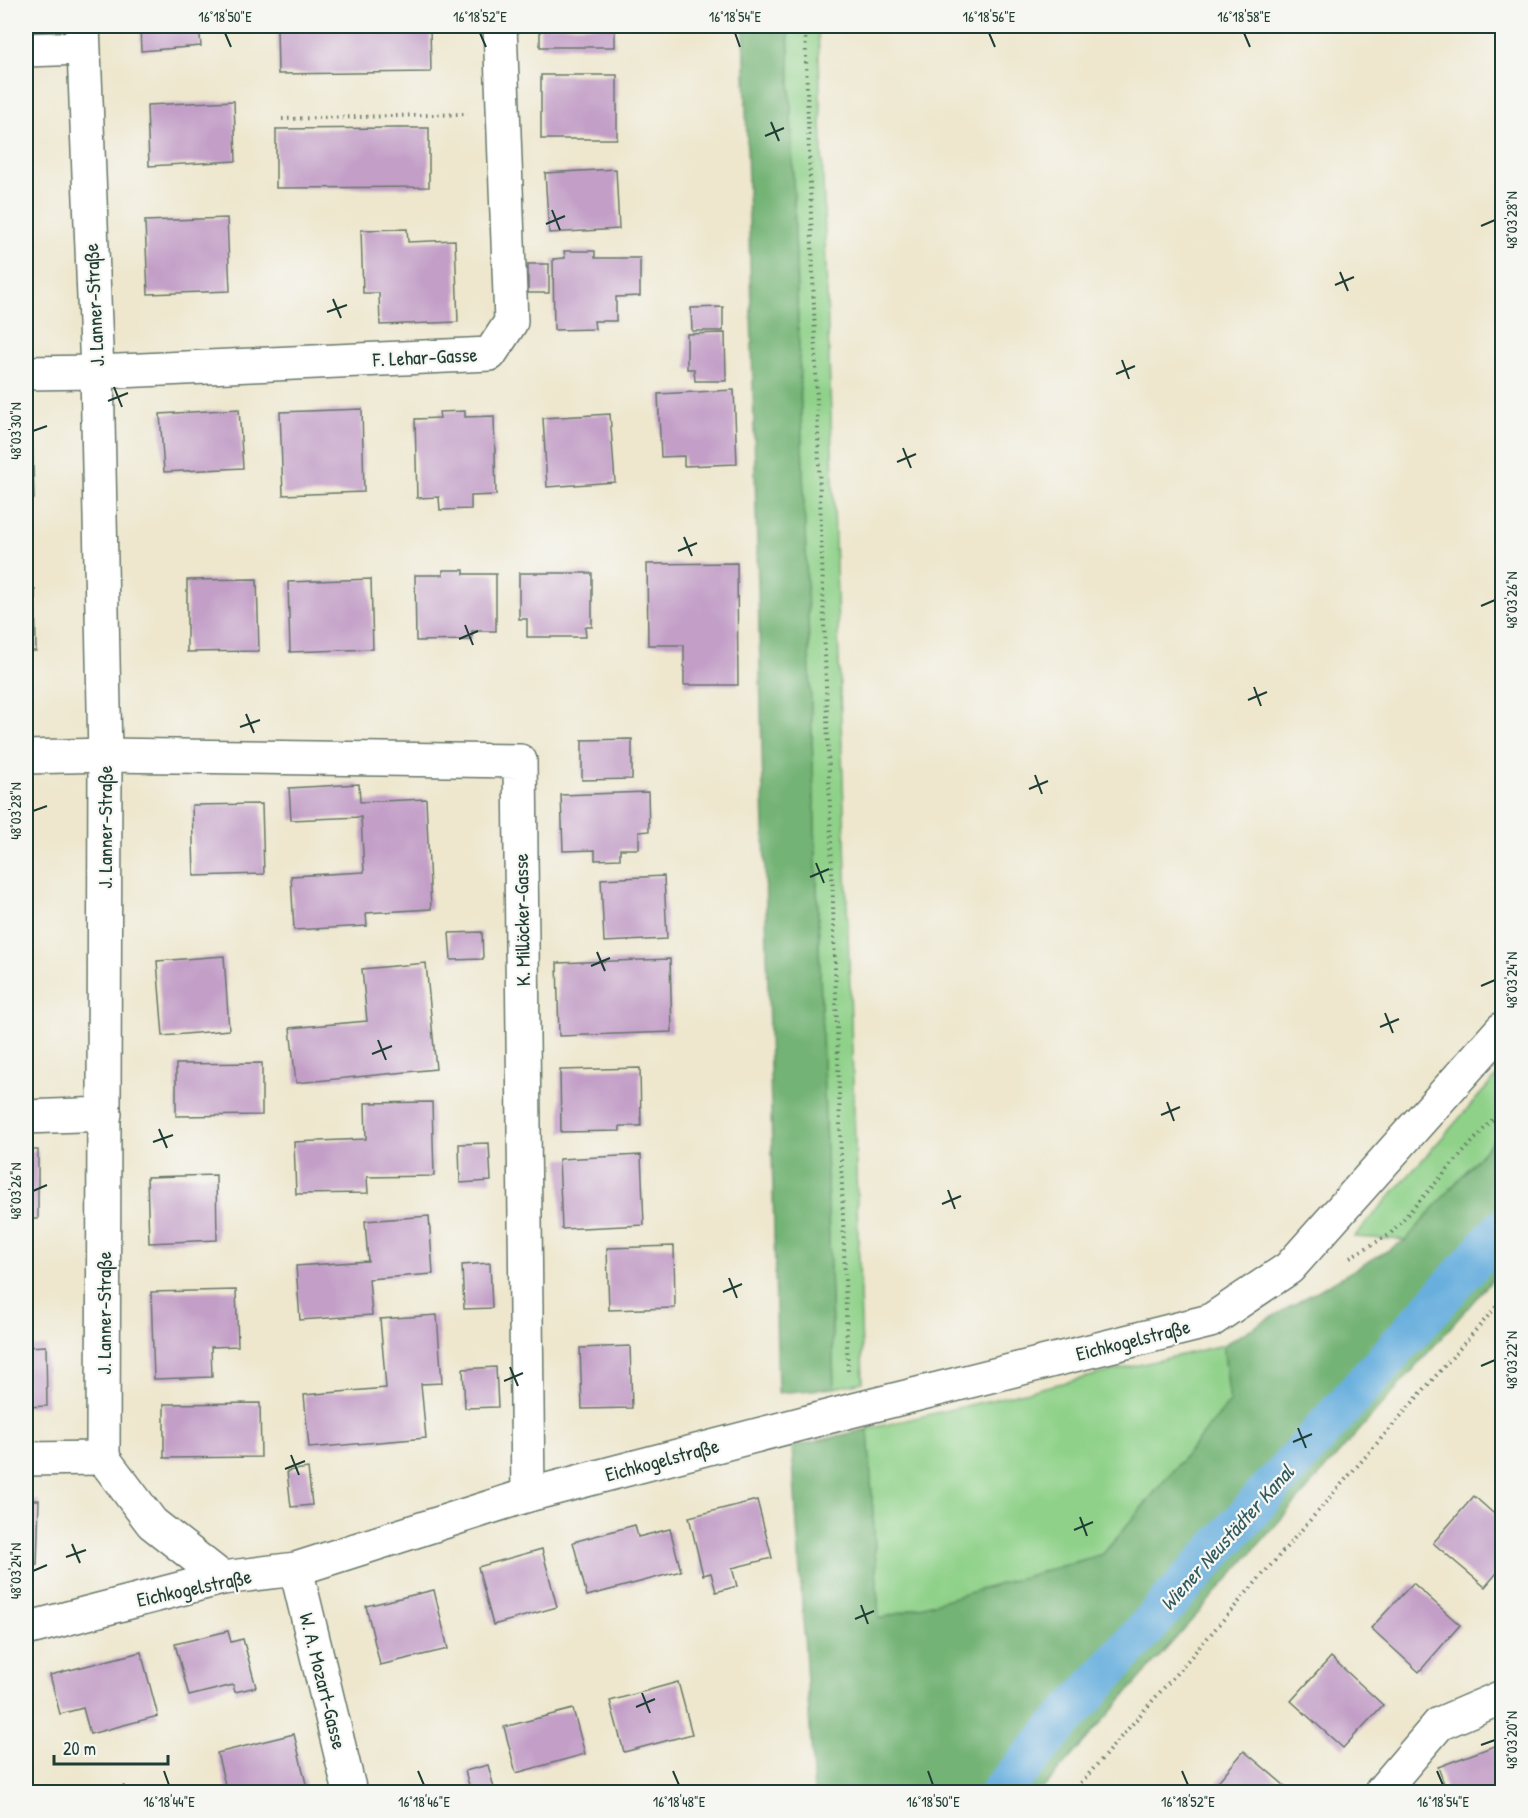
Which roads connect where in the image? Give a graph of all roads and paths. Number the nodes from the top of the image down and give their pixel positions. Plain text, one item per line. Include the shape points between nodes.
1 (500, 26) edge
2 (805, 26) edge
3 (83, 37) edge
4 (26, 50) edge
5 (503, 113) junction
6 (282, 119) dead end
7 (97, 372) junction
8 (26, 373) edge
9 (105, 755) junction
10 (26, 757) edge
11 (1503, 1029) edge
12 (1503, 1109) edge
13 (105, 1114) junction
14 (26, 1117) edge
15 (1288, 1269) junction
16 (1503, 1300) edge
17 (850, 1411) junction
18 (103, 1458) junction
19 (26, 1459) edge
20 (528, 1495) junction
21 (296, 1569) junction
22 (222, 1578) junction
23 (26, 1629) edge
24 (1503, 1697) edge
25 (350, 1792) edge
26 (1073, 1792) edge
27 (1381, 1792) edge

1 - 5 street, F. Lehar-Gasse
2 - 17 path
3 - 4 street
3 - 7 street, J. Lanner-Straße
5 - 6 path
5 - 7 street, F. Lehar-Gasse via 511,322 490,354
7 - 8 street
7 - 9 street, J. Lanner-Straße
9 - 10 street
9 - 13 street, J. Lanner-Straße
9 - 20 street, K. Millöcker-Gasse via 520,761
11 - 15 street, Eichkogelstraße
12 - 15 path via 1389,1234 1340,1263
13 - 14 street
13 - 18 street, J. Lanner-Straße
15 - 17 street, Eichkogelstraße via 1210,1321
16 - 26 path
17 - 20 street, Eichkogelstraße
18 - 19 street
18 - 22 street via 152,1523
20 - 21 street, Eichkogelstraße
21 - 22 street, Eichkogelstraße
21 - 25 street, W. A. Mozart-Gasse
22 - 23 street, Eichkogelstraße
24 - 27 street via 1439,1724

